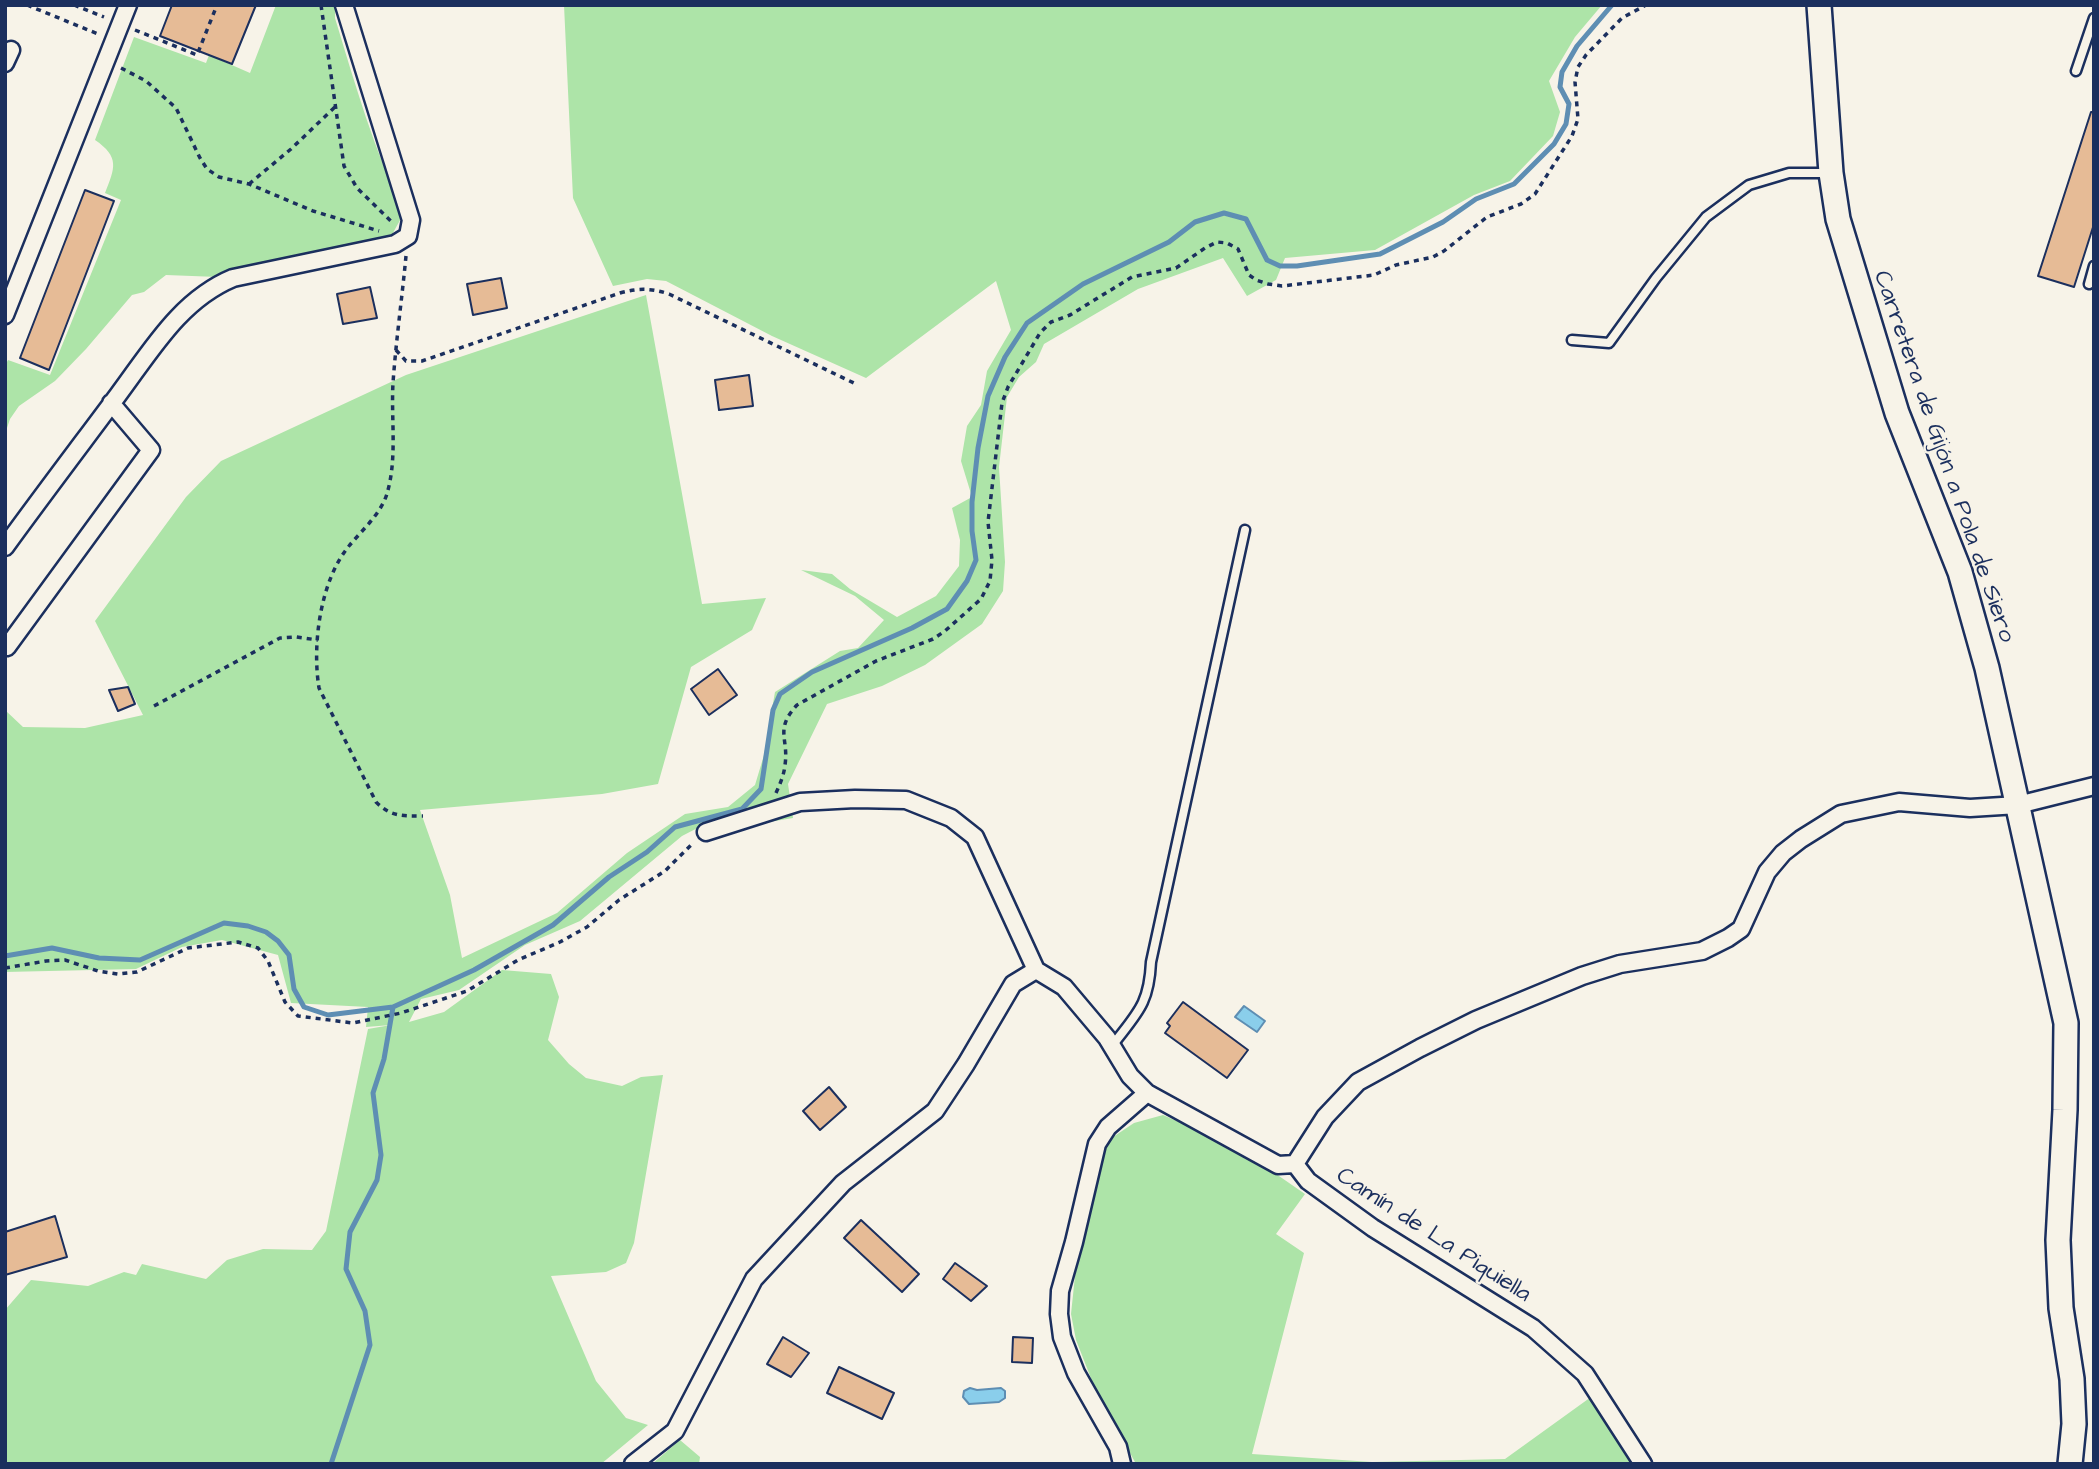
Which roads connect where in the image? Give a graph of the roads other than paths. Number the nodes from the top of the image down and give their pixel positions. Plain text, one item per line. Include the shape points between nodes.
1 (128, 5) edge
2 (344, 5) edge
3 (1819, 5) edge
4 (2094, 18) edge
5 (2076, 71) dead end
6 (1831, 173) junction
7 (2094, 266) edge
8 (2089, 284) dead end
9 (9, 294) edge
10 (5, 315) edge
11 (1572, 340) dead end
12 (111, 403) junction
13 (1245, 530) dead end
14 (5, 547) edge
15 (7, 647) dead end
16 (2094, 786) edge
17 (2018, 805) junction
18 (706, 832) road end
19 (1036, 970) junction
20 (1112, 1046) junction
21 (1147, 1093) junction
22 (1296, 1164) junction
23 (634, 1464) edge
24 (1122, 1464) edge
25 (1643, 1464) edge
26 (2070, 1464) edge

1 - 9 street
2 - 12 street via 411,220 408,236 395,244 233,278 211,287 163,334
3 - 6 street, Carretera de Gijón a Pola de Siero
4 - 5 lane
6 - 11 lane via 1789,173 1749,185 1706,217 1609,343
6 - 17 street, Carretera de Gijón a Pola de Siero via 1838,219 1893,401 1959,572 1987,668
7 - 8 lane
9 - 10 street
12 - 14 street
12 - 15 street via 151,450
13 - 20 lane via 1151,962 1150,987 1145,1002
16 - 17 street
17 - 22 street via 1969,808 1899,802 1842,814 1783,853 1767,872 1741,929 1728,938 1702,951 1620,964 1582,976 1420,1048 1358,1082 1325,1117
17 - 26 street, Carretera de Gijón a Pola de Siero via 2066,1023 2058,1240 2074,1424
18 - 19 street via 800,802 906,800 951,818 975,837
19 - 20 street via 1064,987
19 - 23 street via 1013,984 935,1111 843,1183 754,1279 675,1431
20 - 21 street
21 - 22 street via 1278,1165
21 - 24 street via 1108,1127 1097,1144 1060,1292 1062,1337 1076,1373 1118,1447
22 - 25 street, Camín de La Piquiella via 1308,1181 1373,1228 1533,1328 1585,1374

